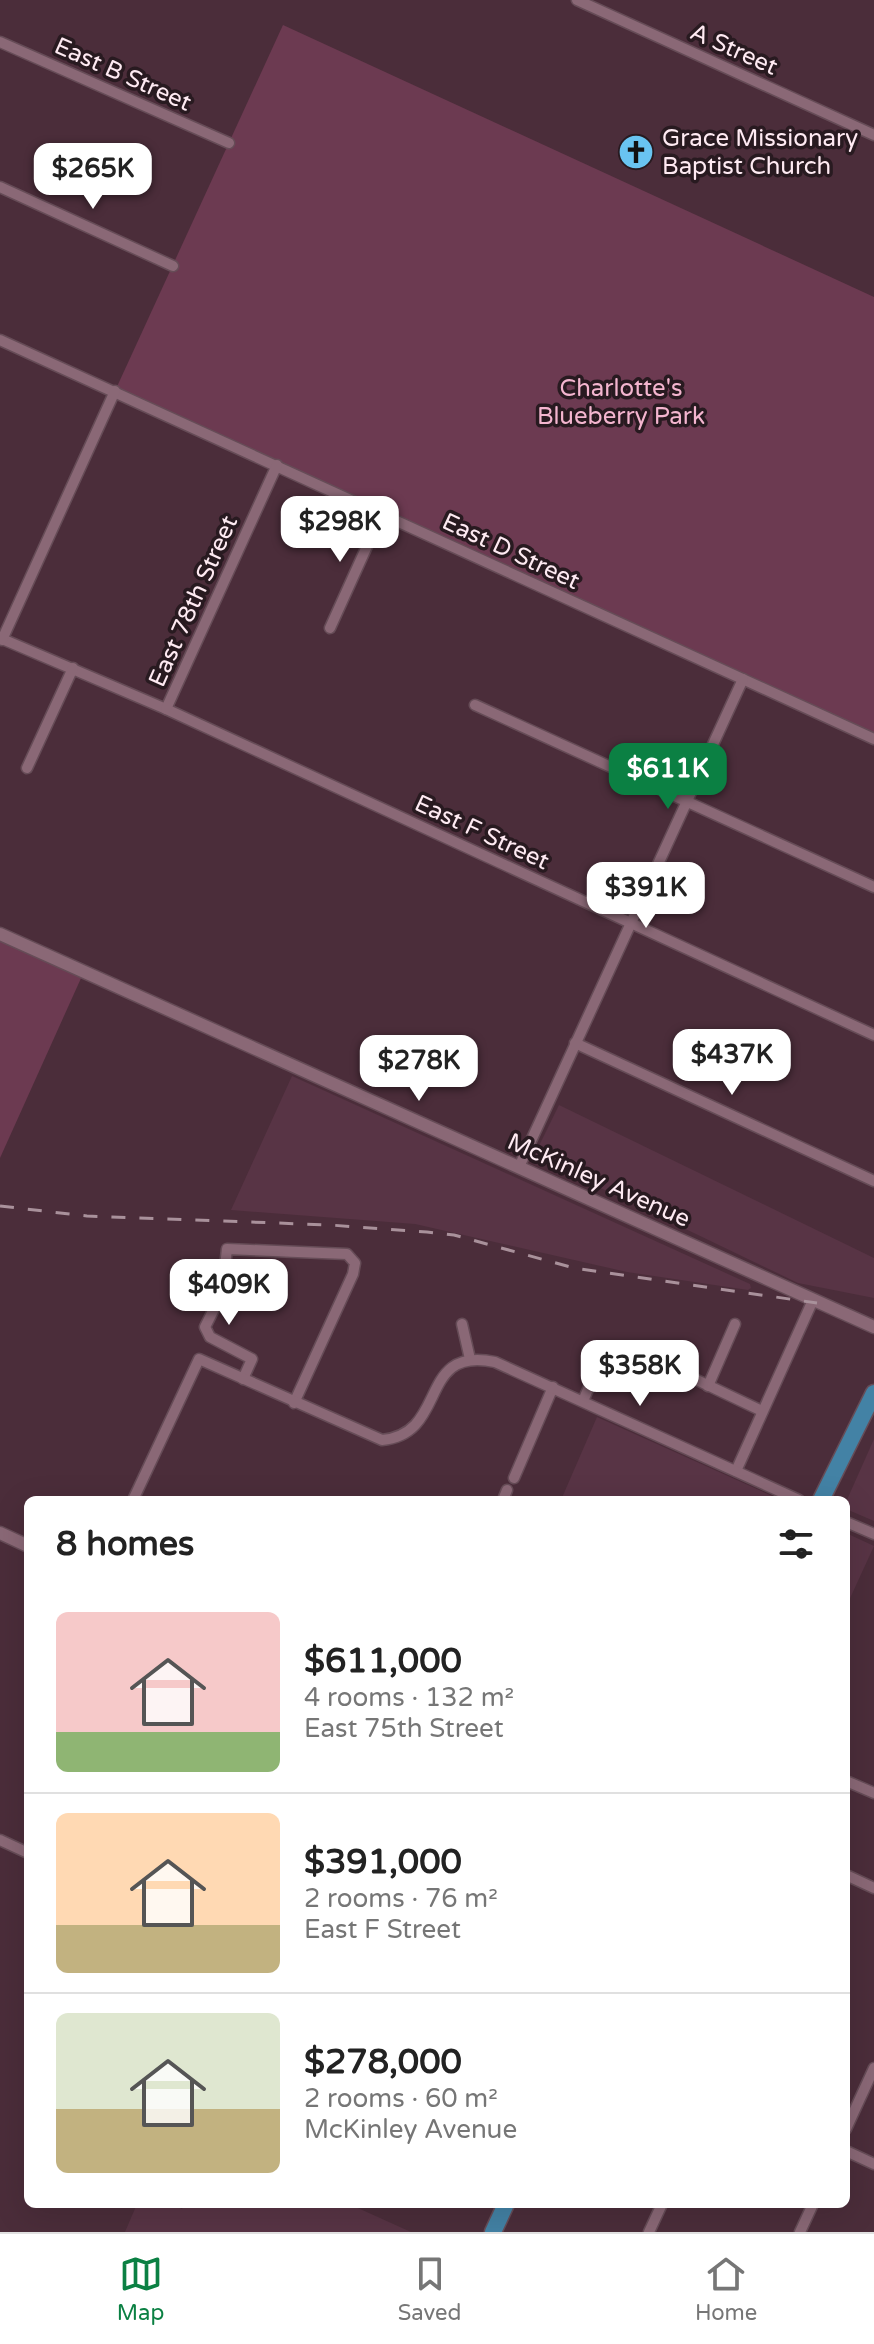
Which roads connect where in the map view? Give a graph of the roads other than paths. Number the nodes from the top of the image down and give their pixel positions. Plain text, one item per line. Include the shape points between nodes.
1 (577, 0) edge
2 (0, 42) edge
3 (874, 135) edge
4 (229, 143) dead end
5 (0, 187) edge
6 (173, 266) dead end
7 (0, 340) edge
8 (115, 391) junction
9 (277, 465) junction
10 (382, 513) junction
11 (330, 628) dead end
12 (1, 639) edge
13 (73, 668) junction
14 (743, 679) junction
15 (475, 705) dead end
16 (166, 709) junction
17 (874, 739) edge
18 (27, 768) dead end
19 (687, 801) junction
20 (874, 887) edge
21 (632, 922) junction
22 (0, 934) edge
23 (874, 1035) edge
24 (575, 1043) junction
25 (519, 1167) junction
26 (874, 1181) edge
27 (813, 1300) junction
28 (462, 1324) dead end
29 (735, 1324) dead end
30 (874, 1327) edge
31 (470, 1359) junction
32 (601, 1359) dead end
33 (680, 1372) dead end
34 (243, 1379) junction
35 (708, 1386) junction
36 (553, 1387) junction
37 (874, 1393) edge
38 (583, 1401) junction
39 (294, 1403) junction
40 (762, 1411) junction
41 (736, 1471) junction
42 (514, 1478) dead end
43 (137, 1496) edge
44 (790, 1496) edge
45 (823, 1496) edge
46 (850, 1524) edge
47 (0, 1533) edge
48 (874, 1534) edge
49 (24, 1544) edge
50 (850, 1783) edge
51 (874, 1793) edge
52 (0, 1840) edge
53 (24, 1851) edge
54 (850, 1877) edge
55 (874, 1888) edge
56 (874, 2068) edge
57 (850, 2120) edge
58 (850, 2153) edge
59 (874, 2164) edge
60 (504, 2208) edge
61 (660, 2208) edge
62 (811, 2208) edge
63 (493, 2232) edge
64 (649, 2232) edge
65 (800, 2232) edge

1 - 3 street, A Street
2 - 4 street, East B Street
5 - 6 street
7 - 8 street, East D Street
8 - 9 street, East D Street
8 - 12 street
9 - 10 street, East D Street
9 - 16 street, East 78th Street
10 - 11 street
10 - 14 street, East D Street
12 - 13 street, East F Street
13 - 16 street, East F Street
13 - 18 street
14 - 17 street, East D Street
14 - 19 street
15 - 19 street
16 - 21 street, East F Street
19 - 20 street
19 - 21 street
21 - 23 street, East F Street
21 - 24 street
22 - 25 street, McKinley Avenue
24 - 25 street
24 - 26 street
25 - 27 street, McKinley Avenue
27 - 30 street, McKinley Avenue
27 - 40 street
28 - 31 street
29 - 35 street
31 - 36 street via 495,1362
31 - 39 street via 444,1374 421,1420 398,1438 372,1438
32 - 38 street
33 - 35 street
34 - 39 street
34 - 39 street via 252,1359 210,1337 205,1327 222,1293 227,1249 347,1254 355,1268
34 - 43 street via 199,1359
35 - 40 street
36 - 38 street
36 - 42 street
37 - 45 main road
38 - 41 street
40 - 41 street
41 - 44 street
46 - 48 street
47 - 49 street
50 - 51 street
52 - 53 street
54 - 55 street
56 - 57 street
58 - 59 street
60 - 63 main road
61 - 64 street
62 - 65 street

